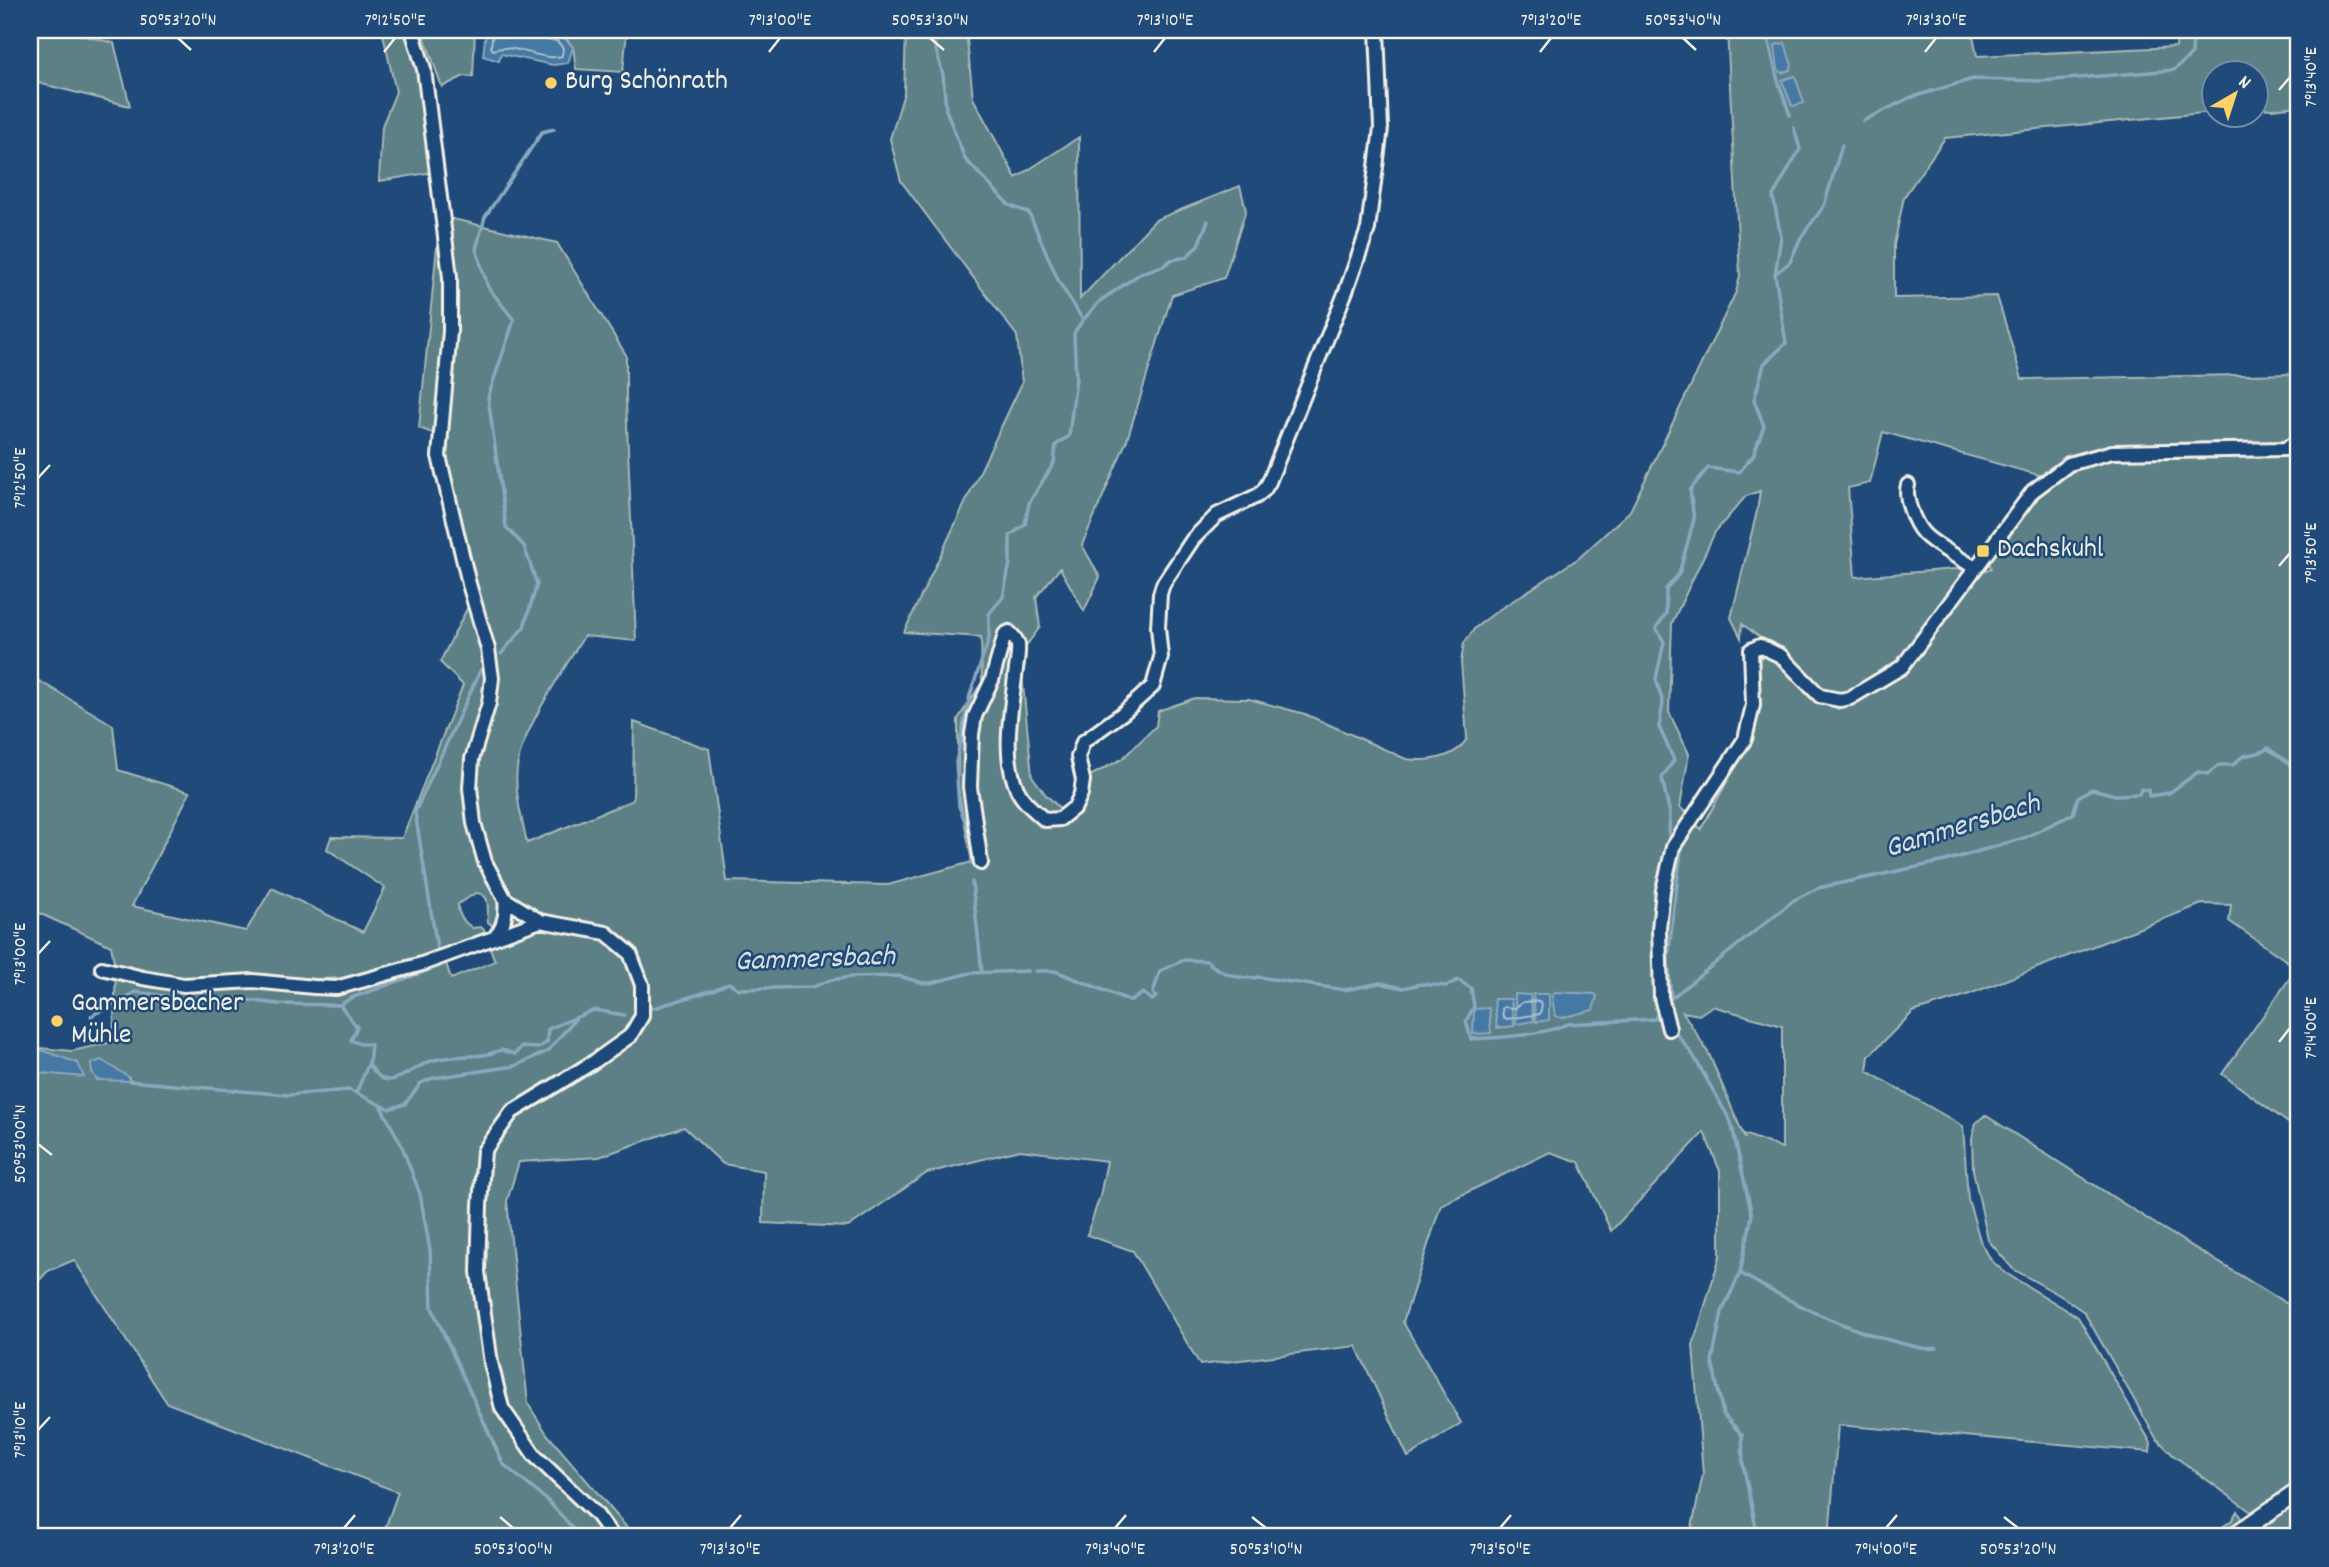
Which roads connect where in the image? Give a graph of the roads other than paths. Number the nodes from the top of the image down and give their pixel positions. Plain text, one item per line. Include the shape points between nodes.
1 (412, 30) edge
2 (1377, 30) edge
3 (2299, 441) edge
4 (1908, 485) dead end
5 (1975, 568) junction
6 (981, 863) dead end
7 (505, 899) junction
8 (540, 920) junction
9 (493, 939) junction
10 (102, 968) dead end
11 (1669, 1029) dead end
12 (2299, 1490) edge
13 (613, 1537) edge
14 (2232, 1537) edge

1 - 7 street via 424,69 450,277 439,456 492,678 472,759 470,788 485,862
2 - 6 street via 1381,128 1363,249 1269,482 1257,496 1202,527 1163,584 1158,607 1161,657 1153,686 1083,742 1078,757 1083,780 1075,807 1060,819 1045,820 1028,805 1011,770 1018,648 1016,638 1009,632 1005,635 972,734 970,787
3 - 5 street via 2285,449 2112,452 2069,464 2034,491
4 - 5 street via 1909,504 1922,533
5 - 11 street via 1902,667 1850,698 1820,696 1781,656 1760,646 1751,650 1753,705 1745,739 1673,847 1663,890 1661,995
7 - 8 street
7 - 9 street via 503,926
8 - 9 street
8 - 13 street via 606,933 630,953 642,985 642,1016 630,1036 512,1112 484,1151 478,1272 502,1408 535,1456 596,1514
9 - 10 street via 336,988 253,981 184,985
12 - 14 main road

